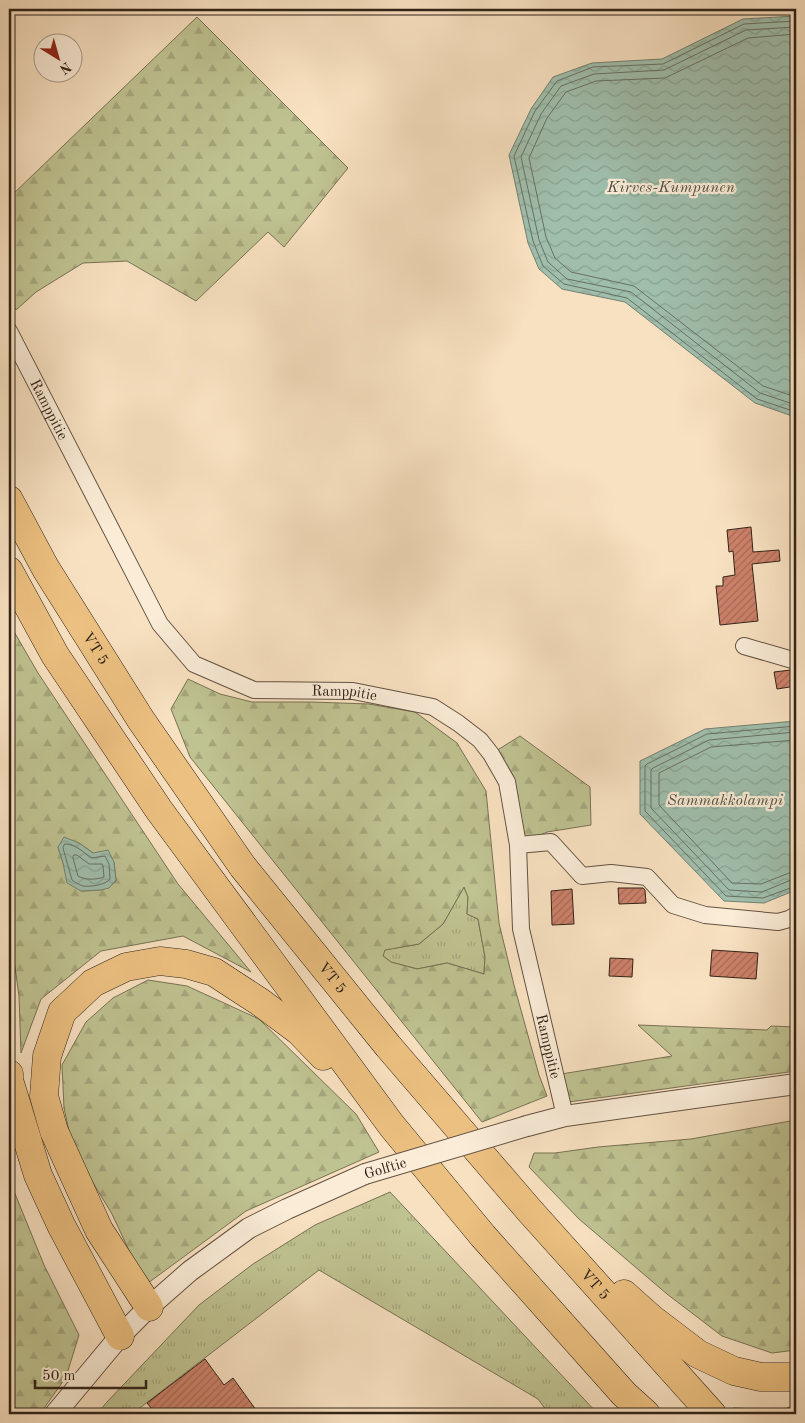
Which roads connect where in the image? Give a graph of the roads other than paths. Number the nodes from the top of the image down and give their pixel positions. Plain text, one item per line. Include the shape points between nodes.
1 (9, 331) edge
2 (9, 500) edge
3 (9, 571) edge
4 (744, 646) dead end
5 (796, 661) edge
6 (518, 845) junction
7 (796, 915) edge
8 (9, 1074) edge
9 (796, 1084) edge
10 (565, 1116) junction
11 (392, 1126) junction
12 (528, 1210) junction
13 (149, 1307) junction
14 (120, 1336) junction
15 (796, 1376) edge
16 (56, 1414) edge
17 (646, 1414) edge
18 (712, 1414) edge

1 - 6 street, Ramppitie via 160,624 194,664 254,690 354,691 433,707 480,740 491,754 507,782
2 - 12 highway, VT 5 via 46,568 136,712 243,867 388,1046
3 - 11 highway via 54,655 159,810
4 - 5 street
6 - 7 street via 551,842 582,876 611,873 647,877 673,905 705,915 778,922
6 - 10 street, Ramppitie via 521,929
8 - 14 highway via 38,1175
9 - 10 street, Golftie
10 - 13 street, Golftie, bridge via 365,1174 287,1209 249,1228
11 - 13 highway via 299,1032 214,972 160,961 126,967 93,983 62,1012 47,1056 44,1096 54,1131 99,1230
11 - 17 highway via 483,1236 624,1394
12 - 15 highway via 652,1319 698,1354 734,1371 762,1376
12 - 18 highway, VT 5
13 - 14 street, Golftie
14 - 16 street, Golftie

